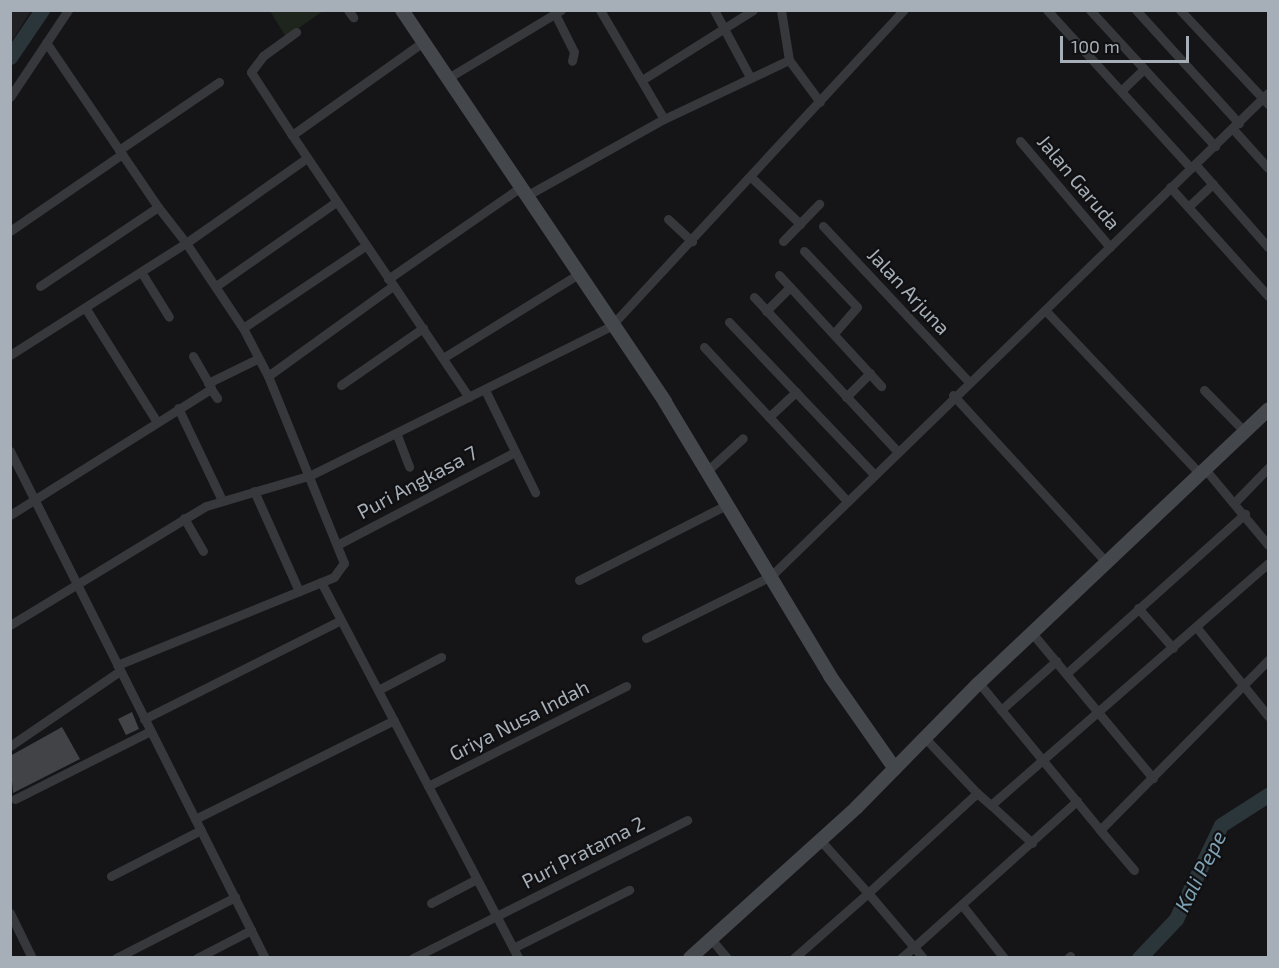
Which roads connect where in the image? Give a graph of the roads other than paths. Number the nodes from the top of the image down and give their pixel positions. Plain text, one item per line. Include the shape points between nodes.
1 (68, 10) edge
2 (402, 10) edge
3 (600, 10) edge
4 (714, 10) edge
5 (753, 10) edge
6 (781, 10) edge
7 (904, 10) edge
8 (1047, 10) edge
9 (1090, 10) edge
10 (1136, 10) edge
11 (1180, 10) edge
12 (558, 12) edge
13 (296, 32) dead end
14 (725, 32) junction
15 (46, 42) junction
16 (423, 42) junction
17 (789, 60) junction
18 (572, 61) dead end
19 (1144, 69) junction
20 (750, 77) junction
21 (448, 78) junction
22 (642, 80) junction
23 (219, 82) dead end
24 (1121, 91) junction
25 (10, 98) edge
26 (1267, 98) edge
27 (820, 102) junction
28 (664, 119) junction
29 (1236, 126) junction
30 (292, 135) junction
31 (1020, 141) dead end
32 (1215, 146) junction
33 (121, 152) junction
34 (307, 158) junction
35 (1193, 166) junction
36 (1269, 168) edge
37 (751, 177) junction
38 (1213, 184) junction
39 (1170, 187) junction
40 (524, 192) junction
41 (336, 202) junction
42 (819, 204) dead end
43 (158, 207) junction
44 (1188, 207) junction
45 (668, 219) dead end
46 (800, 225) junction
47 (824, 226) dead end
48 (10, 231) edge
49 (783, 241) dead end
50 (692, 242) junction
51 (186, 243) junction
52 (365, 246) junction
53 (1110, 247) junction
54 (1269, 247) edge
55 (804, 252) dead end
56 (143, 274) junction
57 (577, 275) junction
58 (779, 275) dead end
59 (391, 282) junction
60 (40, 286) dead end
61 (216, 286) junction
62 (790, 287) junction
63 (1269, 296) edge
64 (754, 297) dead end
65 (87, 309) junction
66 (766, 310) junction
67 (1046, 310) junction
68 (169, 317) dead end
69 (729, 322) dead end
70 (611, 326) junction
71 (243, 328) junction
72 (423, 328) junction
73 (834, 333) junction
74 (704, 347) dead end
75 (10, 355) edge
76 (192, 356) dead end
77 (443, 358) junction
78 (257, 359) junction
79 (870, 374) junction
80 (268, 376) junction
81 (968, 381) junction
82 (341, 385) dead end
83 (881, 386) dead end
84 (212, 390) junction
85 (485, 390) junction
86 (1204, 390) dead end
87 (796, 392) junction
88 (953, 395) junction
89 (469, 397) junction
90 (846, 397) junction
91 (178, 408) junction
92 (1269, 410) edge
93 (769, 417) junction
94 (157, 422) junction
95 (1245, 432) junction
96 (397, 435) junction
97 (743, 438) dead end
98 (896, 450) junction
99 (10, 451) edge
100 (514, 452) junction
101 (409, 467) dead end
102 (1269, 468) edge
103 (708, 470) junction
104 (1202, 472) junction
105 (873, 473) junction
106 (311, 475) junction
107 (254, 491) junction
108 (535, 492) dead end
109 (36, 498) junction
110 (221, 498) junction
111 (846, 500) junction
112 (1234, 503) junction
113 (728, 504) junction
114 (1245, 514) junction
115 (10, 515) edge
116 (184, 518) junction
117 (337, 545) junction
118 (1269, 545) edge
119 (203, 551) dead end
120 (1269, 563) edge
121 (1108, 564) junction
122 (771, 576) junction
123 (579, 580) dead end
124 (321, 582) junction
125 (76, 585) junction
126 (299, 591) junction
127 (1138, 608) junction
128 (341, 620) junction
129 (10, 625) edge
130 (1197, 628) junction
131 (1032, 633) junction
132 (646, 638) dead end
133 (1173, 648) junction
134 (441, 657) dead end
135 (1269, 660) edge
136 (1056, 661) junction
137 (119, 668) junction
138 (1067, 673) junction
139 (979, 683) junction
140 (626, 686) dead end
141 (1242, 687) junction
142 (380, 689) junction
143 (1001, 710) junction
144 (1100, 713) junction
145 (1269, 716) edge
146 (144, 719) junction
147 (394, 720) junction
148 (150, 731) junction
149 (925, 738) junction
150 (10, 746) edge
151 (1042, 761) junction
152 (895, 769) junction
153 (1153, 778) junction
154 (428, 786) junction
155 (977, 793) junction
156 (15, 799) dead end
157 (1077, 801) junction
158 (991, 805) junction
159 (195, 819) junction
160 (687, 820) dead end
161 (201, 830) junction
162 (1100, 830) junction
163 (821, 841) junction
164 (1032, 843) junction
165 (1134, 870) dead end
166 (111, 876) dead end
167 (476, 880) junction
168 (628, 890) dead end
169 (868, 893) junction
170 (235, 897) junction
171 (431, 903) dead end
172 (962, 904) junction
173 (10, 913) edge
174 (495, 916) junction
175 (251, 930) junction
176 (711, 939) junction
177 (914, 947) junction
178 (513, 948) junction
179 (134, 953) edge
180 (32, 957) edge
181 (116, 957) edge
182 (198, 957) edge
183 (265, 957) edge
184 (413, 957) edge
185 (518, 957) edge
186 (690, 957) edge
187 (727, 957) edge
188 (794, 957) edge
189 (902, 957) edge
190 (923, 957) edge
191 (1004, 957) edge

1 - 15 street
2 - 16 main road
3 - 22 street
4 - 14 street
5 - 14 street
6 - 17 street
7 - 27 street
8 - 24 street
9 - 19 street
10 - 29 street
11 - 26 street
12 - 18 street via 574,52
12 - 21 street
13 - 30 street via 263,56 251,72
14 - 20 street
14 - 22 street
15 - 25 street
15 - 33 street
16 - 21 main road
16 - 30 street
17 - 20 street
17 - 27 street
19 - 24 street
19 - 32 street
20 - 28 street
21 - 40 main road
22 - 28 street
23 - 33 street
24 - 35 street
26 - 29 street
27 - 37 street
28 - 40 street
29 - 32 street
29 - 36 street
30 - 34 street
31 - 53 street, Jalan Garuda
32 - 35 street
33 - 43 street
33 - 48 street
34 - 41 street
34 - 51 street
35 - 38 street
35 - 39 street
37 - 46 street
37 - 50 street
38 - 44 street
38 - 54 street
39 - 44 street
39 - 53 street
40 - 57 main road
40 - 59 street
41 - 52 street
41 - 61 street
42 - 46 street
43 - 51 street
43 - 60 street
44 - 63 street
45 - 50 street
46 - 49 street
47 - 81 street, Jalan Arjuna
50 - 70 street
51 - 56 street
51 - 61 street
52 - 59 street
52 - 71 street
53 - 67 street
55 - 73 street via 857,308
56 - 65 street
56 - 68 street
57 - 70 main road
57 - 77 street
58 - 62 street
59 - 72 street
59 - 80 street
61 - 71 street
62 - 66 street
62 - 73 street
64 - 66 street
65 - 75 street
65 - 94 street
66 - 90 street
67 - 81 street
67 - 104 street
69 - 87 street
70 - 85 street
70 - 103 main road
71 - 78 street
72 - 77 street
72 - 82 street
73 - 79 street
74 - 93 street
76 - 84 street
77 - 89 street
78 - 80 street
78 - 84 street
79 - 83 street
79 - 90 street
80 - 106 street
81 - 88 street
84 - 91 street
85 - 89 street
85 - 100 street
86 - 95 street
87 - 93 street
87 - 105 street
88 - 98 street
88 - 121 street
89 - 96 street
90 - 98 street
91 - 94 street
91 - 110 street
92 - 95 main road
93 - 111 street
94 - 109 street
95 - 104 main road
96 - 101 street
96 - 106 street
97 - 103 street
98 - 105 street
99 - 109 street
100 - 108 street
100 - 117 street, Puri Angkasa 7
102 - 112 street
103 - 113 main road
104 - 112 street
104 - 121 main road
105 - 111 street
106 - 107 street
106 - 117 street
107 - 110 street
107 - 126 street
109 - 115 street
109 - 125 street
110 - 116 street
111 - 122 street
112 - 114 street
113 - 122 main road
113 - 123 street
114 - 118 street
114 - 127 street
116 - 119 street
116 - 125 street
117 - 124 street via 344,568
120 - 130 street
121 - 131 main road
122 - 132 street
122 - 152 main road
124 - 126 street
124 - 128 street
125 - 129 street
125 - 137 street
126 - 137 street
127 - 133 street
127 - 138 street
128 - 142 street
128 - 146 street
130 - 133 street
130 - 141 street
131 - 136 street
131 - 139 main road
133 - 144 street
134 - 142 street
135 - 141 street
136 - 138 street
136 - 143 street
137 - 146 street
137 - 150 street
138 - 144 street
139 - 143 street
139 - 149 main road
140 - 154 street, Griya Nusa Indah
141 - 145 street
141 - 153 street
142 - 147 street
143 - 151 street
144 - 151 street
144 - 153 street
146 - 148 street
147 - 154 street
147 - 159 street
148 - 156 street
148 - 159 street
149 - 152 main road
149 - 155 street
151 - 157 street
151 - 158 street
152 - 163 main road
153 - 162 street
154 - 167 street
155 - 158 street
155 - 169 street
157 - 162 street
157 - 164 street
158 - 164 street
159 - 161 street
160 - 174 street, Puri Pratama 2
161 - 166 street
161 - 170 street
162 - 165 street
163 - 169 street
163 - 176 main road
164 - 172 street
167 - 171 street
167 - 174 street
168 - 178 street
169 - 177 street
169 - 188 street
170 - 175 street
170 - 179 street
172 - 177 street
172 - 191 street
173 - 180 street
174 - 178 street
174 - 184 street, Puri Pratama 2
175 - 182 street
175 - 183 street
176 - 186 main road
176 - 187 street
177 - 189 street
177 - 190 street
178 - 185 street
179 - 181 street

